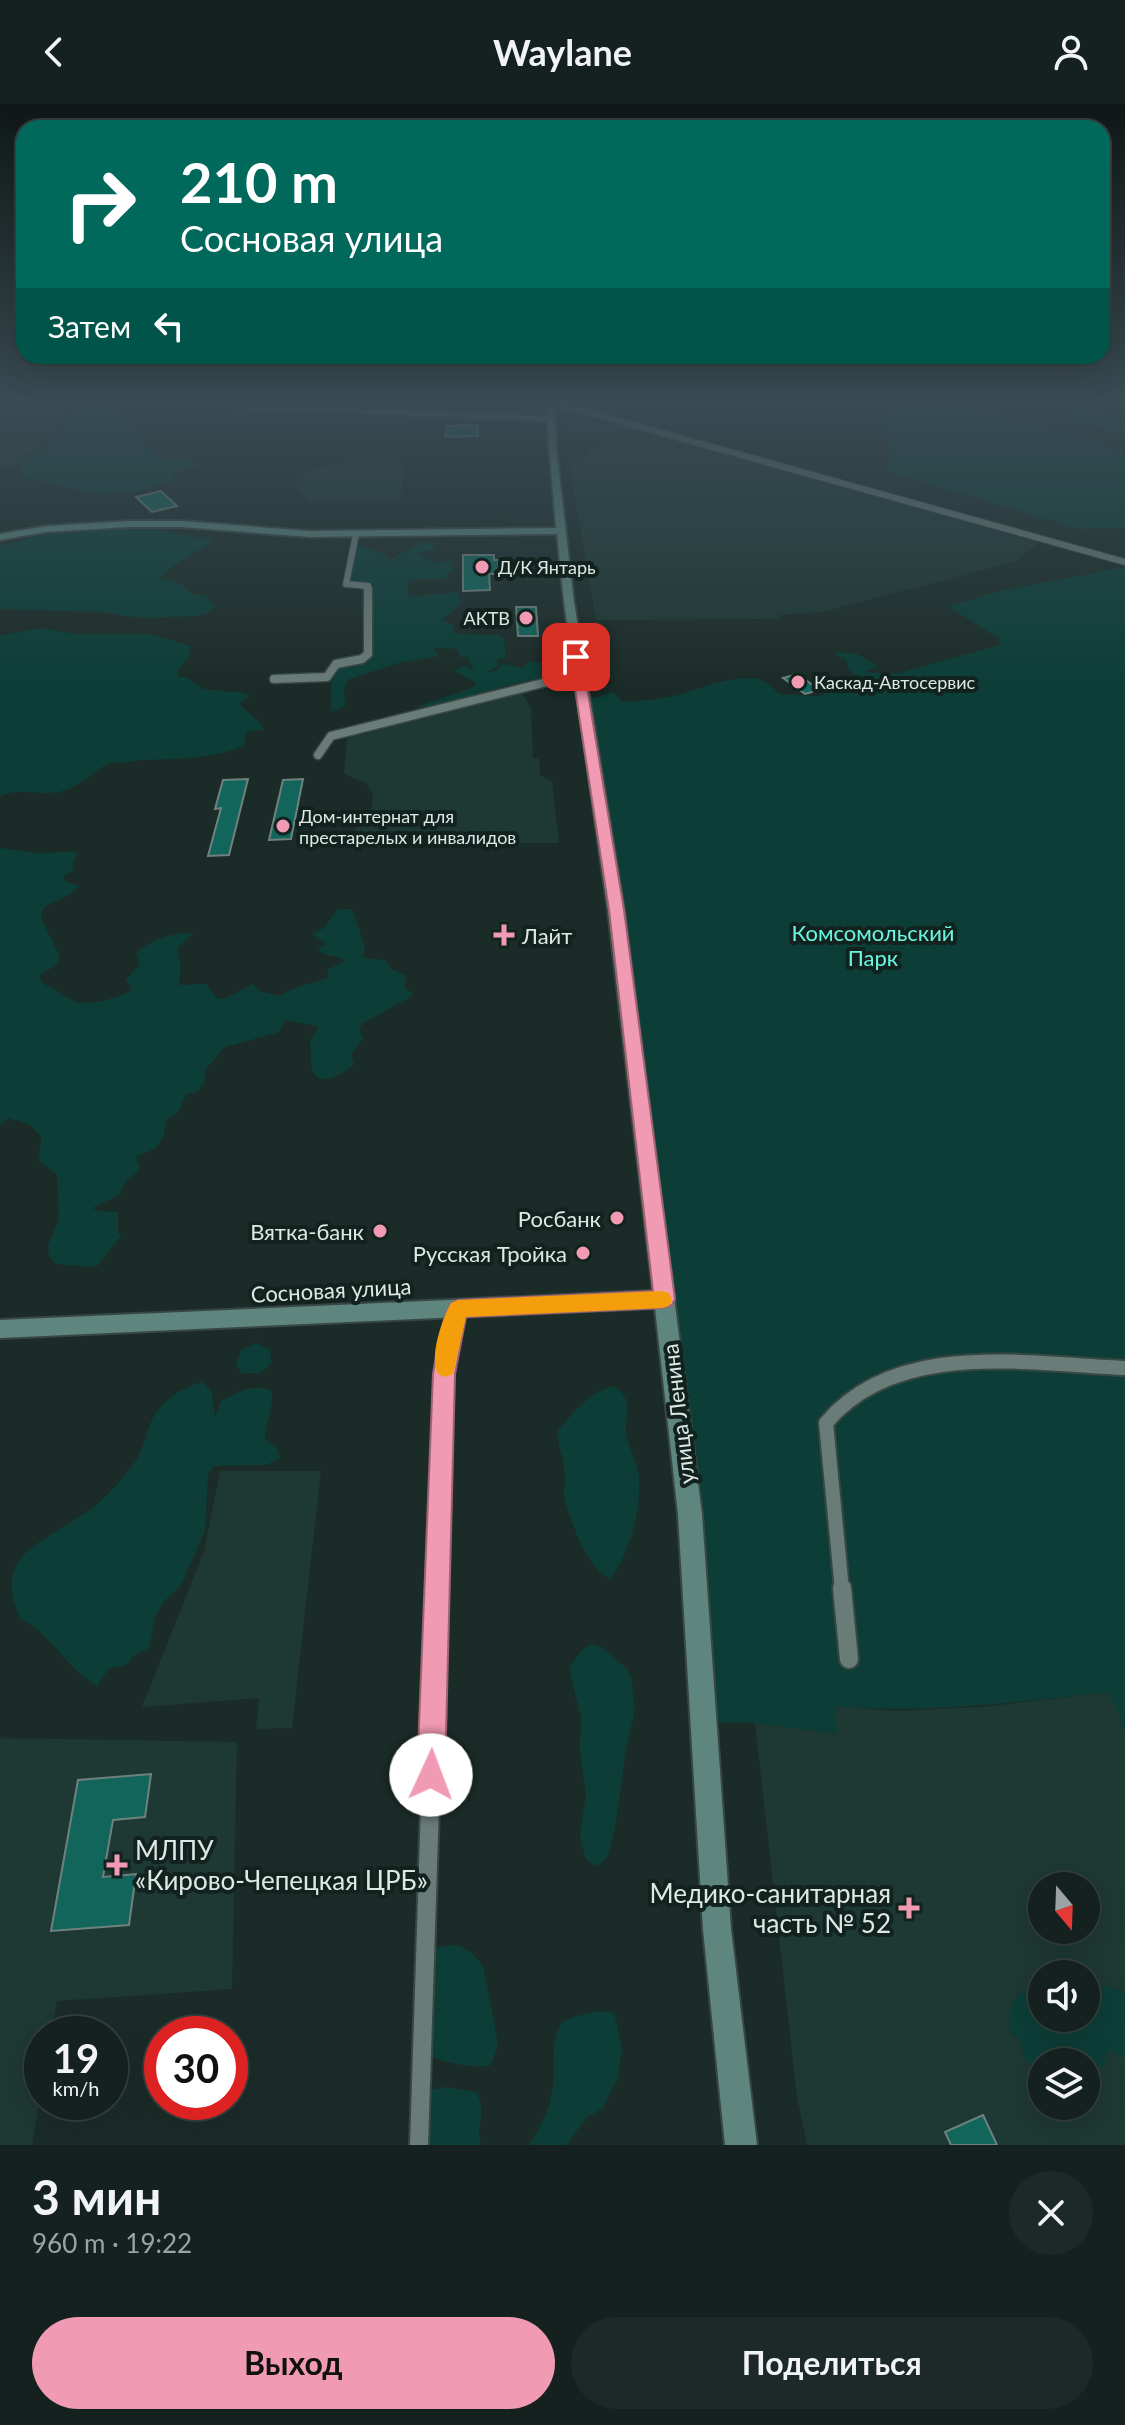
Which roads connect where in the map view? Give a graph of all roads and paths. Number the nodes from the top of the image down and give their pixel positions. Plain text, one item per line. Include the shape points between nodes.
1 (557, 495) edge
2 (891, 495) edge
3 (898, 495) edge
4 (561, 533) junction
5 (356, 536) junction
6 (0, 537) edge
7 (1125, 560) edge
8 (579, 674) junction
9 (274, 679) dead end
10 (318, 755) dead end
11 (664, 1299) junction
12 (458, 1309) junction
13 (0, 1329) edge
14 (1125, 1368) edge
15 (849, 1659) dead end
16 (419, 2145) edge
17 (741, 2145) edge

1 - 4 main road, улица Ленина
2 - 7 street
3 - 7 street
4 - 5 main road
4 - 8 main road, улица Ленина
5 - 6 main road via 277,538 98,525
5 - 9 street via 346,584 368,586 368,654 336,664 327,677
8 - 10 street via 331,736
8 - 11 main road, улица Ленина via 616,910
11 - 12 main road, Сосновая улица
11 - 17 main road, улица Ленина via 690,1514 718,1945
12 - 13 main road, Сосновая улица
12 - 16 street via 444,1374
14 - 15 street via 1001,1363 928,1369 866,1387 831,1417 826,1423 827,1447

